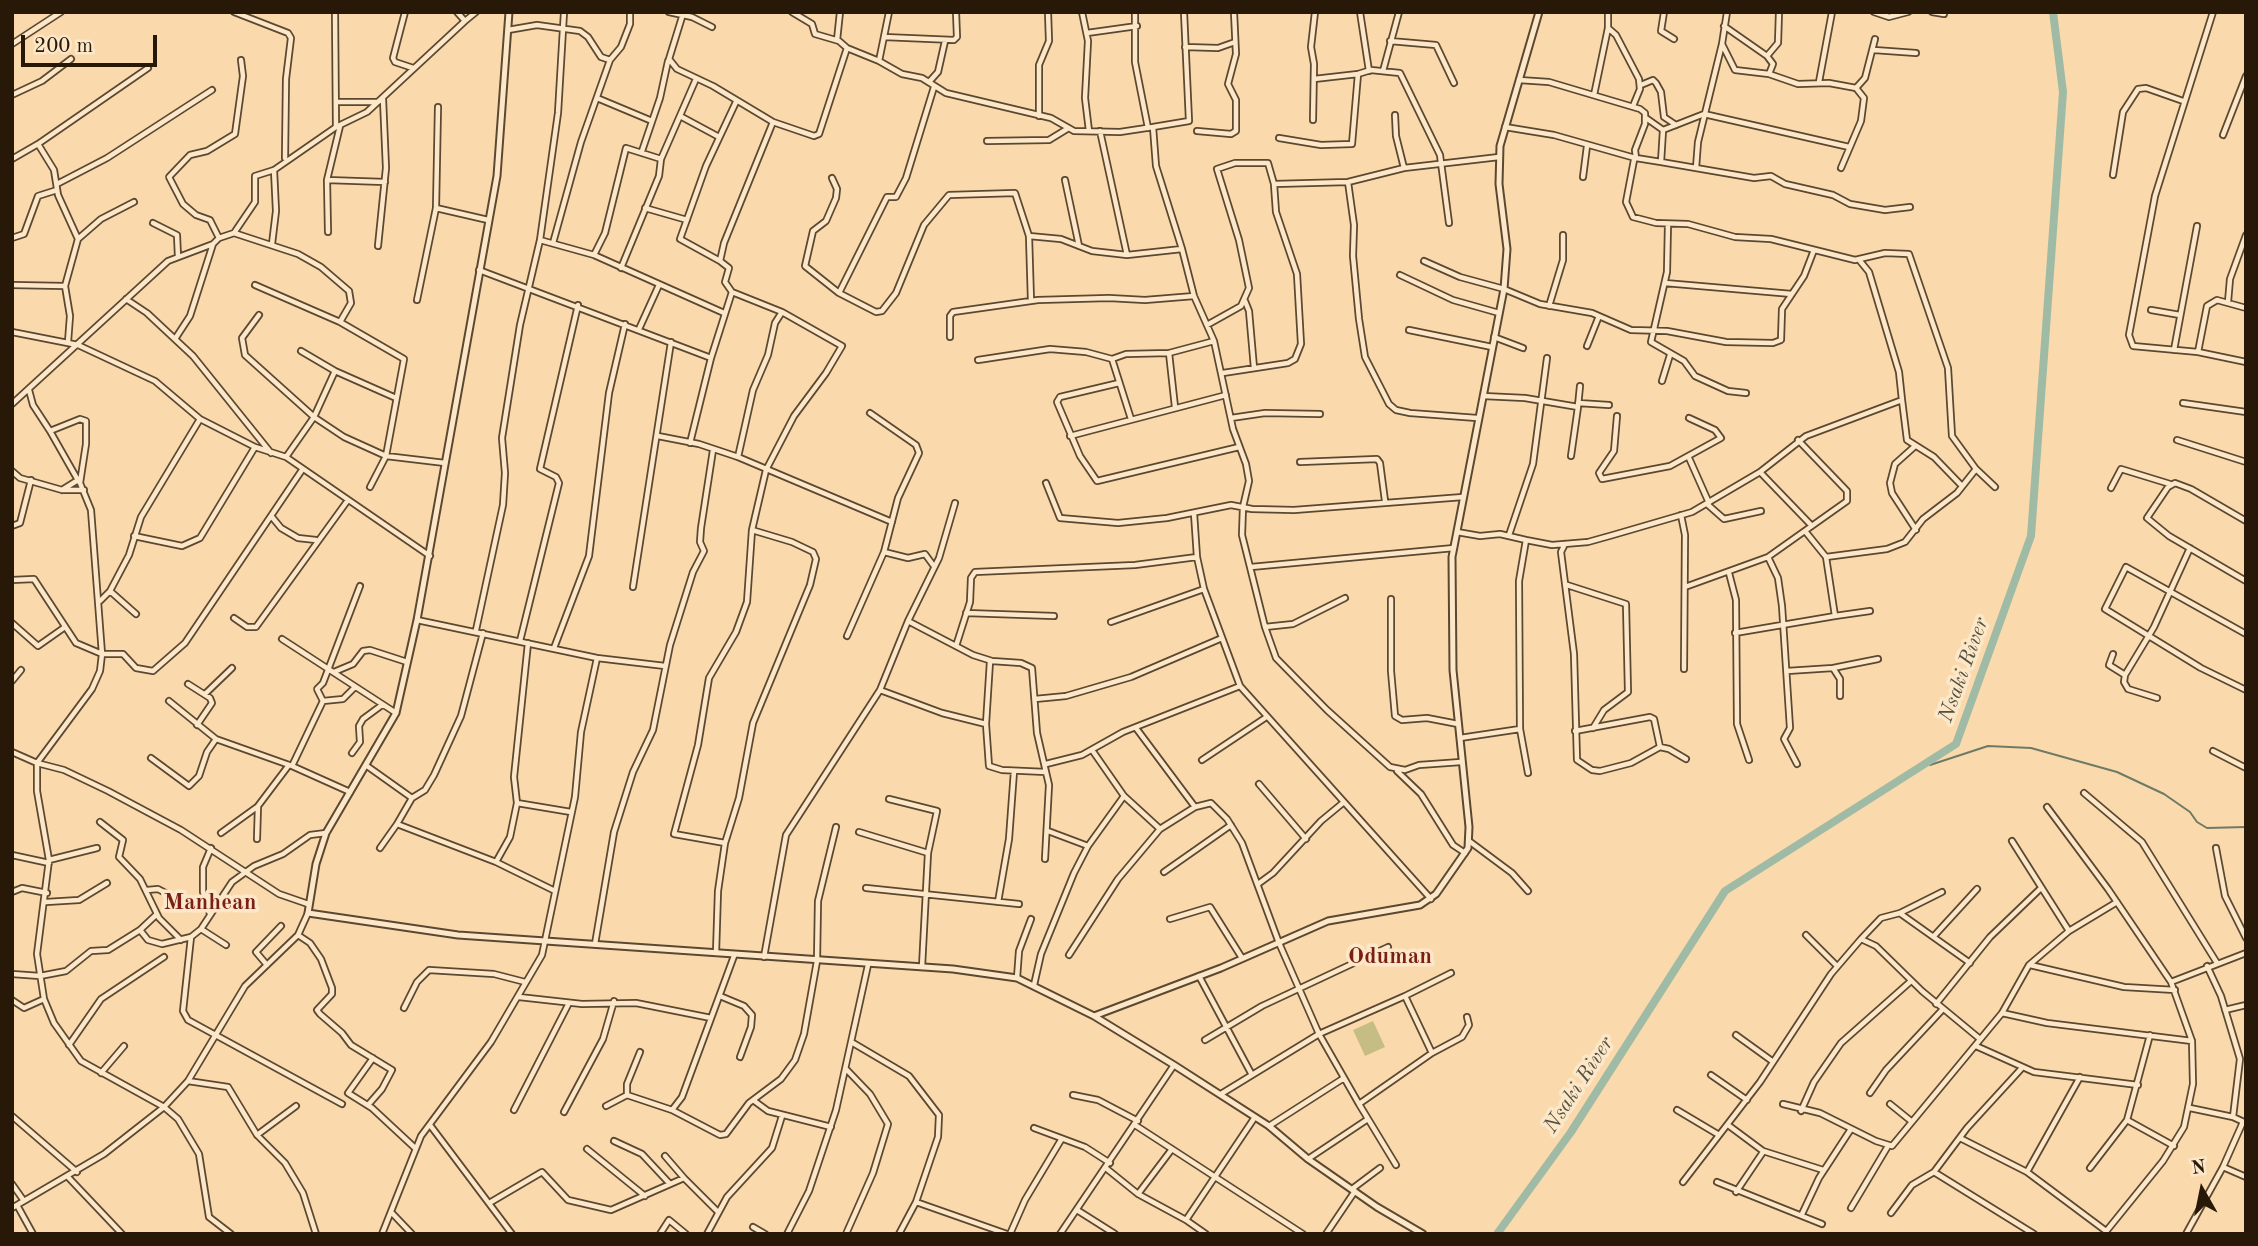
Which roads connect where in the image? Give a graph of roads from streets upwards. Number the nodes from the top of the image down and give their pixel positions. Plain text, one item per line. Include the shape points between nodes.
1 (61, 12) edge
2 (234, 12) edge
3 (335, 12) edge
4 (405, 12) edge
5 (457, 12) edge
6 (476, 12) edge
7 (509, 12) edge
8 (564, 12) edge
9 (630, 12) edge
10 (669, 12) edge
11 (792, 12) edge
12 (840, 12) edge
13 (889, 12) edge
14 (956, 12) edge
15 (1048, 12) edge
16 (1082, 12) edge
17 (1135, 12) edge
18 (1184, 12) edge
19 (1234, 12) edge
20 (1315, 12) edge
21 (1360, 12) edge
22 (1399, 12) edge
23 (1539, 12) edge
24 (1608, 12) edge
25 (1664, 12) edge
26 (1727, 12) edge
27 (1779, 12) edge
28 (1832, 12) edge
29 (1874, 12) edge
30 (1909, 12) edge
31 (1933, 12) edge
32 (2213, 12) edge
33 (1944, 14) edge
34 (682, 17) junction
35 (465, 21) junction
36 (1137, 26) junction
37 (1724, 26) junction
38 (712, 27) dead end
39 (1608, 28) junction
40 (508, 30) junction
41 (564, 30) junction
42 (1087, 33) junction
43 (884, 37) junction
44 (1875, 38) dead end
45 (1674, 39) dead end
46 (837, 40) junction
47 (945, 41) junction
48 (1390, 41) junction
49 (1235, 42) junction
50 (12, 44) edge
51 (1722, 44) junction
52 (1185, 47) junction
53 (847, 48) junction
54 (1874, 50) junction
55 (1916, 53) dead end
56 (1767, 56) junction
57 (71, 59) dead end
58 (241, 60) dead end
59 (610, 60) junction
60 (669, 60) junction
61 (879, 61) junction
62 (148, 68) dead end
63 (413, 68) junction
64 (1369, 71) junction
65 (1383, 71) junction
66 (1357, 74) junction
67 (1769, 74) junction
68 (2246, 76) edge
69 (696, 79) junction
70 (1314, 79) junction
71 (1519, 80) junction
72 (929, 82) junction
73 (1819, 82) junction
74 (1454, 83) dead end
75 (1641, 85) junction
76 (934, 87) junction
77 (1857, 88) junction
78 (212, 90) dead end
79 (12, 95) edge
80 (1594, 95) junction
81 (597, 98) junction
82 (381, 100) junction
83 (2183, 101) junction
84 (337, 102) junction
85 (736, 102) junction
86 (1633, 106) junction
87 (438, 107) dead end
88 (1704, 114) junction
89 (1395, 115) dead end
90 (680, 116) junction
91 (1039, 116) junction
92 (1646, 118) junction
93 (1313, 120) dead end
94 (652, 121) junction
95 (773, 122) junction
96 (1676, 125) junction
97 (338, 127) junction
98 (1505, 127) junction
99 (1151, 128) junction
100 (1067, 129) junction
101 (1663, 130) junction
102 (1089, 131) junction
103 (1100, 131) junction
104 (1197, 131) dead end
105 (2223, 135) dead end
106 (719, 137) junction
107 (1279, 138) dead end
108 (987, 141) dead end
109 (38, 145) junction
110 (1587, 146) junction
111 (1849, 147) junction
112 (642, 151) junction
113 (13, 156) edge
114 (1499, 157) junction
115 (1635, 158) junction
116 (285, 159) junction
117 (661, 159) junction
118 (1661, 162) junction
119 (1442, 163) junction
120 (1404, 168) junction
121 (1696, 168) junction
122 (1841, 168) dead end
123 (274, 170) junction
124 (2113, 175) dead end
125 (1583, 177) dead end
126 (832, 178) dead end
127 (327, 180) junction
128 (1065, 180) dead end
129 (385, 182) junction
130 (1348, 182) junction
131 (1274, 184) junction
132 (57, 187) junction
133 (134, 202) dead end
134 (1910, 207) dead end
135 (436, 208) junction
136 (645, 208) junction
137 (488, 220) junction
138 (687, 220) junction
139 (153, 223) dead end
140 (1449, 223) dead end
141 (1668, 225) junction
142 (2197, 226) dead end
143 (328, 232) dead end
144 (234, 233) junction
145 (1563, 235) dead end
146 (2246, 235) edge
147 (1029, 236) junction
148 (12, 238) edge
149 (219, 238) junction
150 (78, 239) junction
151 (540, 240) junction
152 (553, 243) junction
153 (213, 244) junction
154 (272, 244) junction
155 (378, 246) dead end
156 (1079, 247) junction
157 (1182, 249) junction
158 (1814, 250) junction
159 (2243, 254) edge
160 (594, 255) junction
161 (1127, 255) junction
162 (178, 257) junction
163 (1859, 260) junction
164 (720, 261) junction
165 (1424, 261) dead end
166 (621, 268) junction
167 (479, 269) junction
168 (1400, 275) dead end
169 (1665, 283) junction
170 (12, 285) edge
171 (255, 285) dead end
172 (659, 285) junction
173 (65, 286) junction
174 (528, 287) junction
175 (1504, 289) junction
176 (732, 292) junction
177 (839, 293) junction
178 (1792, 294) junction
179 (1194, 296) junction
180 (126, 299) junction
181 (417, 300) dead end
182 (1031, 301) junction
183 (1245, 301) junction
184 (2228, 303) junction
185 (578, 305) junction
186 (1549, 306) junction
187 (2246, 308) edge
188 (2151, 310) dead end
189 (782, 312) junction
190 (724, 313) junction
191 (1499, 313) junction
192 (259, 315) dead end
193 (2180, 315) junction
194 (1599, 316) junction
195 (340, 322) junction
196 (625, 324) junction
197 (1208, 325) junction
198 (639, 330) junction
199 (1409, 330) dead end
200 (12, 332) edge
201 (1652, 332) junction
202 (950, 337) dead end
203 (1494, 338) junction
204 (175, 339) junction
205 (1214, 341) junction
206 (68, 342) junction
207 (671, 342) junction
208 (78, 345) junction
209 (1587, 346) dead end
210 (1492, 347) junction
211 (1523, 348) dead end
212 (2174, 350) junction
213 (301, 351) dead end
214 (2198, 352) junction
215 (1169, 353) junction
216 (1670, 355) junction
217 (710, 358) junction
218 (1547, 358) dead end
219 (1112, 359) junction
220 (978, 360) dead end
221 (2246, 362) edge
222 (1254, 368) junction
223 (335, 370) junction
224 (1223, 373) junction
225 (1662, 381) dead end
226 (1119, 383) junction
227 (1580, 386) dead end
228 (29, 390) junction
229 (1745, 393) dead end
230 (1226, 395) junction
231 (1482, 396) junction
232 (396, 398) junction
233 (1902, 400) junction
234 (1543, 402) junction
235 (2183, 403) dead end
236 (12, 404) edge
237 (1578, 405) junction
238 (1609, 405) dead end
239 (1175, 407) junction
240 (2246, 412) edge
241 (870, 413) dead end
242 (1320, 414) dead end
243 (1618, 416) dead end
244 (314, 417) junction
245 (1231, 418) junction
246 (1477, 418) junction
247 (1689, 418) dead end
248 (200, 419) junction
249 (1131, 419) junction
250 (50, 431) junction
251 (658, 436) junction
252 (1070, 436) junction
253 (1798, 440) junction
254 (2177, 440) dead end
255 (690, 443) junction
256 (255, 447) junction
257 (1239, 447) junction
258 (1914, 447) junction
259 (713, 450) junction
260 (272, 453) junction
261 (386, 456) junction
262 (1571, 456) dead end
263 (286, 457) junction
264 (738, 457) junction
265 (1689, 458) junction
266 (1300, 462) dead end
267 (2246, 462) edge
268 (445, 463) junction
269 (1976, 469) junction
270 (302, 470) junction
271 (766, 470) junction
272 (1760, 472) junction
273 (14, 474) edge
274 (31, 480) junction
275 (79, 481) junction
276 (1046, 483) dead end
277 (2171, 484) junction
278 (1962, 486) junction
279 (370, 487) dead end
280 (1995, 487) dead end
281 (2111, 488) dead end
282 (62, 490) junction
283 (84, 490) junction
284 (1463, 497) junction
285 (348, 500) junction
286 (1385, 501) junction
287 (955, 503) dead end
288 (1708, 503) junction
289 (1243, 507) junction
290 (1761, 511) dead end
291 (1194, 513) junction
292 (1681, 515) junction
293 (272, 517) junction
294 (2246, 521) edge
295 (892, 522) junction
296 (1811, 525) junction
297 (12, 526) edge
298 (752, 530) junction
299 (1916, 530) junction
300 (1805, 531) junction
301 (1457, 532) junction
302 (134, 536) junction
303 (1509, 536) junction
304 (317, 540) junction
305 (1526, 540) junction
306 (1565, 544) junction
307 (1454, 548) junction
308 (2190, 548) junction
309 (884, 552) junction
310 (431, 556) junction
311 (1196, 557) junction
312 (1768, 557) junction
313 (1826, 557) junction
314 (933, 566) junction
315 (1251, 566) junction
316 (1729, 573) junction
317 (12, 580) edge
318 (2246, 581) edge
319 (1567, 585) junction
320 (360, 586) dead end
321 (633, 587) dead end
322 (1685, 587) junction
323 (1204, 589) junction
324 (110, 591) junction
325 (2168, 592) junction
326 (1345, 598) dead end
327 (1391, 599) dead end
328 (100, 601) junction
329 (1870, 611) dead end
330 (966, 613) junction
331 (136, 614) dead end
332 (1835, 616) junction
333 (1054, 617) dead end
334 (234, 618) dead end
335 (417, 620) junction
336 (908, 621) junction
337 (1111, 622) dead end
338 (12, 624) edge
339 (1784, 625) junction
340 (65, 627) junction
341 (1265, 627) junction
342 (476, 630) junction
343 (483, 633) junction
344 (1735, 633) junction
345 (2246, 634) edge
346 (847, 636) dead end
347 (2149, 637) junction
348 (1222, 638) junction
349 (282, 639) dead end
350 (520, 642) junction
351 (528, 643) junction
352 (956, 646) junction
353 (554, 648) junction
354 (102, 654) junction
355 (2113, 654) dead end
356 (597, 658) junction
357 (1878, 659) dead end
358 (990, 661) junction
359 (407, 662) junction
360 (665, 666) junction
361 (232, 668) dead end
362 (1684, 668) dead end
363 (1833, 668) junction
364 (21, 670) dead end
365 (331, 671) junction
366 (1787, 671) junction
367 (2125, 675) junction
368 (12, 681) edge
369 (188, 684) dead end
370 (1240, 686) junction
371 (355, 687) junction
372 (2245, 688) edge
373 (880, 690) junction
374 (205, 694) junction
375 (1840, 696) dead end
376 (2157, 698) dead end
377 (1035, 699) junction
378 (169, 701) dead end
379 (323, 701) junction
380 (383, 705) junction
381 (396, 713) junction
382 (1266, 718) junction
383 (986, 724) junction
384 (1458, 724) junction
385 (197, 725) junction
386 (1136, 728) junction
387 (1593, 728) junction
388 (1520, 729) junction
389 (1575, 731) junction
390 (1459, 738) junction
391 (216, 739) junction
392 (1660, 747) junction
393 (1093, 750) junction
394 (2213, 751) dead end
395 (12, 752) edge
396 (352, 753) dead end
397 (151, 758) dead end
398 (1686, 759) dead end
399 (1202, 760) dead end
400 (1749, 760) dead end
401 (1461, 762) junction
402 (37, 763) junction
403 (1046, 764) junction
404 (1797, 764) dead end
405 (291, 766) junction
406 (367, 766) junction
407 (2246, 768) edge
408 (1397, 770) junction
409 (1014, 771) junction
410 (1046, 772) junction
411 (1528, 773) dead end
412 (1259, 785) dead end
413 (350, 792) junction
414 (2084, 793) dead end
415 (1124, 796) junction
416 (412, 798) junction
417 (889, 799) dead end
418 (1344, 802) junction
419 (517, 803) junction
420 (258, 806) junction
421 (1195, 807) junction
422 (2047, 807) dead end
423 (571, 812) junction
424 (100, 822) dead end
425 (397, 824) junction
426 (1231, 825) junction
427 (836, 827) dead end
428 (1160, 829) junction
429 (1048, 831) junction
430 (859, 832) dead end
431 (221, 833) dead end
432 (326, 833) junction
433 (257, 839) dead end
434 (1306, 839) junction
435 (1469, 841) junction
436 (2012, 841) dead end
437 (725, 843) junction
438 (1088, 846) junction
439 (97, 848) dead end
440 (211, 848) junction
441 (380, 848) dead end
442 (2216, 848) dead end
443 (928, 853) junction
444 (1465, 853) junction
445 (12, 855) edge
446 (1045, 859) dead end
447 (49, 861) junction
448 (496, 862) junction
449 (245, 872) junction
450 (1164, 872) dead end
451 (107, 884) dead end
452 (1258, 884) junction
453 (866, 888) dead end
454 (2041, 888) junction
455 (147, 890) junction
456 (553, 890) junction
457 (1977, 890) dead end
458 (12, 891) edge
459 (1528, 891) dead end
460 (1942, 892) dead end
461 (47, 893) junction
462 (926, 894) junction
463 (1431, 898) junction
464 (998, 901) junction
465 (46, 902) junction
466 (2117, 902) junction
467 (186, 904) dead end
468 (308, 904) junction
469 (1019, 904) dead end
470 (308, 913) junction
471 (158, 914) junction
472 (210, 914) junction
473 (1900, 914) junction
474 (1031, 919) dead end
475 (1170, 919) dead end
476 (281, 926) dead end
477 (201, 929) junction
478 (141, 930) junction
479 (2069, 931) junction
480 (298, 935) junction
481 (1806, 935) dead end
482 (1934, 936) junction
483 (191, 937) junction
484 (2246, 938) edge
485 (1861, 939) junction
486 (181, 940) junction
487 (543, 940) junction
488 (1279, 943) junction
489 (595, 944) junction
490 (226, 945) dead end
491 (1388, 947) dead end
492 (716, 953) junction
493 (2246, 953) edge
494 (1069, 955) dead end
495 (734, 956) junction
496 (164, 957) dead end
497 (764, 957) junction
498 (1242, 958) junction
499 (817, 961) junction
500 (1970, 963) junction
501 (2217, 963) junction
502 (267, 965) junction
503 (869, 965) junction
504 (2029, 965) junction
505 (1837, 966) junction
506 (2207, 966) junction
507 (922, 968) junction
508 (1451, 972) dead end
509 (12, 974) edge
510 (40, 976) junction
511 (1199, 976) junction
512 (1017, 978) junction
513 (1910, 981) junction
514 (526, 982) junction
515 (2171, 982) junction
516 (1034, 985) junction
517 (1299, 987) junction
518 (2175, 990) junction
519 (720, 996) junction
520 (1405, 996) junction
521 (519, 997) junction
522 (44, 999) junction
523 (12, 1000) edge
524 (614, 1001) junction
525 (569, 1003) junction
526 (1936, 1004) junction
527 (2246, 1005) edge
528 (404, 1008) dead end
529 (1943, 1009) junction
530 (2225, 1010) junction
531 (2002, 1013) junction
532 (1094, 1016) junction
533 (1467, 1017) dead end
534 (711, 1018) junction
535 (1228, 1027) junction
536 (1319, 1034) junction
537 (2150, 1034) junction
538 (217, 1035) junction
539 (1735, 1035) dead end
540 (1980, 1039) junction
541 (1205, 1040) dead end
542 (2192, 1041) junction
543 (853, 1043) junction
544 (69, 1045) junction
545 (124, 1046) dead end
546 (1976, 1046) junction
547 (640, 1052) dead end
548 (1432, 1053) junction
549 (740, 1057) dead end
550 (373, 1058) junction
551 (2243, 1059) edge
552 (1772, 1061) junction
553 (1174, 1065) junction
554 (846, 1069) junction
555 (2021, 1069) junction
556 (101, 1073) junction
557 (1252, 1075) junction
558 (1711, 1075) dead end
559 (2080, 1077) junction
560 (1344, 1078) junction
561 (188, 1081) junction
562 (2138, 1085) junction
563 (1870, 1093) dead end
564 (1221, 1094) junction
565 (627, 1095) junction
566 (1073, 1095) dead end
567 (753, 1100) junction
568 (1747, 1100) junction
569 (342, 1104) dead end
570 (1359, 1104) junction
571 (1783, 1104) dead end
572 (1890, 1104) dead end
573 (368, 1105) junction
574 (296, 1106) dead end
575 (606, 1106) dead end
576 (164, 1107) junction
577 (2190, 1108) junction
578 (514, 1110) dead end
579 (671, 1110) junction
580 (1677, 1110) dead end
581 (1801, 1111) junction
582 (564, 1112) dead end
583 (12, 1116) edge
584 (782, 1116) junction
585 (1255, 1116) junction
586 (2233, 1117) junction
587 (1368, 1119) junction
588 (2127, 1120) junction
589 (1911, 1121) junction
590 (1137, 1123) junction
591 (2244, 1123) edge
592 (430, 1125) junction
593 (1728, 1125) junction
594 (1269, 1126) junction
595 (831, 1127) junction
596 (1034, 1128) dead end
597 (1851, 1129) junction
598 (257, 1135) junction
599 (1719, 1135) junction
600 (1960, 1138) junction
601 (1061, 1140) junction
602 (614, 1141) dead end
603 (1888, 1146) junction
604 (2174, 1146) junction
605 (415, 1148) junction
606 (587, 1149) dead end
607 (1172, 1149) junction
608 (1763, 1151) junction
609 (665, 1156) dead end
610 (1308, 1159) junction
611 (1110, 1163) junction
612 (1396, 1165) dead end
613 (2223, 1167) junction
614 (1380, 1168) dead end
615 (2090, 1168) dead end
616 (1107, 1169) junction
617 (1823, 1170) junction
618 (2027, 1171) junction
619 (77, 1172) junction
620 (1934, 1172) junction
621 (68, 1177) junction
622 (2246, 1177) edge
623 (684, 1178) junction
624 (1214, 1178) junction
625 (1683, 1182) dead end
626 (1717, 1182) dead end
627 (12, 1184) edge
628 (670, 1184) junction
629 (1353, 1190) junction
630 (1737, 1192) junction
631 (1138, 1194) junction
632 (645, 1196) junction
633 (24, 1201) junction
634 (491, 1202) junction
635 (916, 1202) junction
636 (15, 1206) edge
637 (1851, 1208) dead end
638 (1077, 1210) junction
639 (717, 1211) junction
640 (391, 1212) junction
641 (1891, 1213) dead end
642 (1802, 1214) junction
643 (1186, 1220) junction
644 (1822, 1224) dead end
645 (753, 1227) dead end
646 (2105, 1232) edge
647 (33, 1234) edge
648 (122, 1234) edge
649 (231, 1234) edge
650 (316, 1234) edge
651 (382, 1234) edge
652 (412, 1234) edge
653 (512, 1234) edge
654 (660, 1234) edge
655 (685, 1234) edge
656 (707, 1234) edge
657 (765, 1234) edge
658 (787, 1234) edge
659 (846, 1234) edge
660 (900, 1234) edge
661 (1009, 1234) edge
662 (1060, 1234) edge
663 (1115, 1234) edge
664 (1206, 1234) edge
665 (1303, 1234) edge
666 (1326, 1234) edge
667 (1423, 1234) edge
668 (2034, 1234) edge
669 (2186, 1234) edge

1 - 50 street
2 - 116 street via 291,38
3 - 84 street
4 - 63 street via 393,58
5 - 35 street
6 - 35 street
7 - 40 street
8 - 41 street
9 - 59 street via 621,47
10 - 34 street
11 - 46 street via 812,24 815,33
12 - 46 street
13 - 43 street
14 - 47 street via 957,37
15 - 91 street via 1049,41 1039,65
16 - 42 street
17 - 36 street
18 - 52 street
19 - 49 street
20 - 70 street
21 - 64 street
22 - 48 street
23 - 71 street
24 - 39 street
25 - 45 street via 1661,31
26 - 37 street
27 - 56 street via 1778,43
28 - 73 street
29 - 30 street via 1889,17
31 - 33 street
32 - 83 street
34 - 38 street
34 - 60 street
35 - 63 street
36 - 42 street
36 - 99 street via 1135,62
37 - 51 street
37 - 56 street
39 - 75 street
39 - 80 street
40 - 41 street via 531,25
40 - 137 street via 497,176
41 - 59 street via 585,34 601,57
41 - 151 street
42 - 102 street
43 - 47 street
43 - 61 street
44 - 54 street
46 - 53 street
47 - 72 street via 938,72
48 - 65 street
48 - 74 street via 1436,44
49 - 52 street via 1218,48
49 - 104 street via 1228,84 1236,100 1236,131
51 - 67 street via 1735,70
51 - 88 street
52 - 99 street via 1189,121
53 - 61 street
53 - 95 street via 819,134
54 - 55 street
54 - 77 street
56 - 67 street via 1773,64
57 - 79 street via 42,81
58 - 149 street via 235,134 190,155 169,177 183,204 210,220
59 - 81 street
60 - 69 street
60 - 94 street
61 - 72 street
62 - 109 street
63 - 82 street
64 - 65 street
64 - 66 street
65 - 119 street via 1403,78
66 - 70 street
66 - 107 street via 1352,144 1321,145
67 - 73 street via 1798,84
68 - 105 street
69 - 85 street
69 - 90 street
70 - 93 street
71 - 80 street via 1549,82
71 - 98 street
72 - 76 street
73 - 77 street
75 - 86 street
75 - 96 street via 1656,83 1664,117
76 - 91 street
76 - 177 street via 905,178 896,197 887,197
77 - 111 street via 1864,102
78 - 132 street
80 - 86 street
81 - 94 street
81 - 152 street
82 - 84 street
82 - 97 street
82 - 129 street
83 - 124 street via 2138,89 2123,112
83 - 212 street via 2155,196 2129,335 2133,346
84 - 97 street
85 - 95 street
85 - 106 street
86 - 92 street
87 - 135 street
88 - 96 street
88 - 111 street
88 - 121 street
89 - 120 street
90 - 106 street
90 - 117 street
91 - 100 street via 1057,120
92 - 101 street
92 - 115 street
94 - 112 street
95 - 164 street
96 - 101 street
97 - 116 street
97 - 127 street
98 - 110 street
98 - 114 street
99 - 103 street
99 - 157 street via 1156,166
100 - 102 street
100 - 108 street via 1049,140
101 - 118 street
102 - 103 street
103 - 161 street
106 - 138 street
109 - 113 street
109 - 132 street via 54,170
110 - 115 street
110 - 125 street
111 - 122 street
112 - 117 street
112 - 160 street via 631,148 624,153 605,233
114 - 119 street
114 - 175 street via 1507,249
115 - 118 street
115 - 141 street via 1626,198 1628,211
116 - 123 street
117 - 136 street
118 - 121 street
119 - 120 street
119 - 140 street
120 - 130 street
121 - 134 street via 1754,178 1771,176 1850,204 1885,210
123 - 144 street via 255,176 255,202
123 - 154 street
126 - 177 street via 836,198 825,221 813,231 805,266
127 - 129 street
127 - 143 street
128 - 156 street
129 - 155 street
130 - 131 street
130 - 246 street via 1365,357 1389,404 1410,413
131 - 183 street via 1268,163 1234,163 1217,169 1245,262 1249,281
131 - 222 street via 1276,212 1297,274 1301,344 1295,359 1288,363
132 - 148 street via 38,196 24,234
132 - 150 street
133 - 150 street
135 - 137 street
135 - 181 street
136 - 138 street
136 - 166 street
137 - 167 street
138 - 164 street via 680,240
139 - 162 street via 177,235
141 - 158 street via 1688,224
141 - 169 street
142 - 193 street
144 - 149 street
144 - 154 street
145 - 186 street via 1563,260
146 - 159 street
147 - 156 street via 1061,239
147 - 177 street via 1015,193 949,195 924,225 898,290 882,311
147 - 182 street
149 - 153 street
150 - 173 street
151 - 152 street
151 - 174 street
152 - 160 street
153 - 162 street
153 - 204 street via 190,316
154 - 195 street via 321,267 349,291 351,303
156 - 161 street
157 - 161 street
157 - 179 street
158 - 163 street
158 - 178 street
159 - 184 street via 2229,284
160 - 166 street
162 - 180 street
163 - 233 street via 1869,272 1899,372
163 - 269 street via 1902,252 1911,258 1948,368 1952,436
164 - 176 street via 729,268 725,282
165 - 175 street
166 - 172 street
167 - 174 street
167 - 268 street
168 - 191 street via 1453,300
169 - 178 street
169 - 201 street
170 - 173 street
171 - 195 street
172 - 190 street
172 - 198 street
173 - 206 street
174 - 185 street
174 - 342 street via 502,438 503,505
175 - 186 street
175 - 191 street
176 - 189 street
176 - 190 street
178 - 201 street via 1782,309 1782,337 1777,343
179 - 182 street
179 - 197 street
180 - 204 street
180 - 208 street
182 - 202 street via 953,312
183 - 197 street
183 - 222 street
184 - 187 street
184 - 214 street via 2217,300 2207,306
185 - 196 street
185 - 350 street via 540,469 559,483
186 - 194 street
188 - 193 street
189 - 264 street via 753,390
189 - 271 street via 842,346 794,416
190 - 217 street
191 - 203 street
192 - 244 street via 242,338 245,355
193 - 212 street
194 - 201 street via 1632,330
194 - 209 street
195 - 232 street via 402,356
196 - 198 street
196 - 353 street via 609,393 589,556
197 - 205 street
198 - 207 street
199 - 210 street
200 - 206 street
201 - 216 street via 1651,342
203 - 210 street
203 - 211 street
204 - 260 street
205 - 215 street
205 - 224 street
206 - 208 street
207 - 217 street
207 - 251 street
208 - 228 street
208 - 248 street via 155,382
210 - 231 street
212 - 214 street
213 - 223 street
214 - 221 street
215 - 219 street via 1126,354
215 - 239 street
216 - 225 street
216 - 229 street via 1684,361 1695,376 1728,391
217 - 255 street
218 - 234 street
219 - 220 street via 1050,349
219 - 226 street
222 - 224 street
223 - 232 street
223 - 244 street
224 - 230 street
226 - 249 street
226 - 252 street via 1060,397 1057,402
227 - 237 street
228 - 236 street
228 - 250 street
230 - 239 street
230 - 245 street
231 - 234 street
231 - 246 street
232 - 261 street
233 - 253 street
233 - 258 street via 1904,436
234 - 237 street
234 - 303 street via 1533,464
235 - 240 street
237 - 238 street
237 - 262 street
239 - 249 street
241 - 295 street via 919,449
242 - 245 street
243 - 265 street via 1614,451 1600,470 1601,478 1640,473
244 - 261 street
244 - 263 street
245 - 257 street
246 - 284 street
247 - 265 street via 1721,435
248 - 256 street
248 - 302 street
249 - 252 street
250 - 275 street
250 - 275 street via 80,419 86,421
251 - 255 street
251 - 321 street
252 - 257 street via 1097,481
253 - 272 street
253 - 296 street via 1849,494 1843,504
254 - 267 street
255 - 259 street
256 - 260 street
256 - 302 street via 200,538 182,546
257 - 289 street via 1249,481
258 - 278 street via 1934,457
258 - 299 street via 1895,464 1890,483
259 - 264 street
259 - 360 street via 701,528 704,551 693,572
260 - 263 street
261 - 268 street
261 - 279 street
263 - 270 street
264 - 271 street
265 - 288 street
266 - 286 street via 1377,459
268 - 310 street
269 - 278 street
269 - 280 street
270 - 285 street
270 - 293 street
271 - 295 street
271 - 298 street
272 - 288 street
272 - 296 street
273 - 274 street
274 - 282 street
274 - 297 street via 20,523
275 - 282 street
275 - 283 street
276 - 291 street via 1063,519 1118,523
277 - 281 street via 2121,469
277 - 294 street via 2191,489
277 - 308 street via 2147,518
278 - 299 street
282 - 283 street
283 - 328 street via 91,510
284 - 286 street
284 - 301 street
285 - 304 street
285 - 310 street
286 - 289 street via 1294,510
287 - 314 street
288 - 290 street via 1724,519
288 - 292 street
289 - 291 street via 1220,506
289 - 315 street via 1242,535
291 - 311 street
292 - 306 street via 1593,541
292 - 322 street
293 - 304 street via 298,538
293 - 354 street via 184,643 153,671 136,668 123,654
295 - 309 street
296 - 300 street
298 - 437 street via 747,602 736,632 709,678 698,745 674,834
298 - 437 street via 792,542 813,552 817,559 753,723
299 - 313 street via 1896,547
300 - 312 street
300 - 313 street
301 - 303 street
301 - 307 street
302 - 324 street
303 - 305 street
304 - 334 street via 256,627
305 - 306 street
305 - 388 street via 1519,581
306 - 319 street via 1561,552
307 - 315 street
307 - 384 street via 1453,670
308 - 318 street
308 - 325 street
309 - 314 street via 908,558 928,555
309 - 346 street
310 - 335 street
311 - 323 street
311 - 330 street via 1135,565 975,572
312 - 316 street
312 - 339 street via 1780,587
313 - 332 street
314 - 336 street
315 - 341 street
316 - 322 street
316 - 344 street via 1736,590
317 - 340 street via 34,579
319 - 387 street via 1626,604 1628,692 1602,712
319 - 389 street
320 - 365 street
322 - 362 street
323 - 337 street
323 - 348 street
324 - 328 street
324 - 331 street
325 - 345 street
325 - 347 street
325 - 347 street via 2125,567 2105,608
326 - 341 street via 1293,624
327 - 384 street via 1395,716
328 - 354 street
329 - 332 street
330 - 333 street
330 - 352 street
332 - 339 street
335 - 342 street
335 - 359 street
336 - 352 street
336 - 373 street
338 - 340 street via 38,646
339 - 344 street
339 - 366 street
340 - 354 street via 76,643
341 - 408 street via 1276,658
342 - 343 street
343 - 350 street
343 - 416 street via 461,716 434,775 425,790
344 - 400 street via 1737,724
347 - 367 street
347 - 372 street
348 - 370 street
348 - 377 street via 1131,677 1066,696
349 - 365 street
350 - 351 street
351 - 353 street
351 - 419 street via 514,777
352 - 358 street
353 - 356 street
354 - 402 street via 92,689
355 - 367 street via 2109,665
356 - 360 street
356 - 423 street
357 - 363 street
358 - 377 street via 1028,665
358 - 383 street
359 - 365 street via 370,650 363,651 353,664
359 - 381 street
360 - 489 street via 653,730 633,772 614,832
361 - 374 street
363 - 366 street
363 - 375 street via 1840,679
364 - 368 street
365 - 371 street
365 - 379 street via 317,689
366 - 404 street via 1790,728 1784,738
367 - 376 street via 2128,689
369 - 374 street
370 - 382 street
370 - 386 street
371 - 379 street via 343,699
371 - 380 street
373 - 383 street
373 - 497 street via 786,835
374 - 385 street via 212,703
377 - 403 street via 1037,733
378 - 385 street
379 - 405 street
380 - 381 street
380 - 396 street via 363,719 360,742
381 - 406 street
382 - 399 street
382 - 418 street
383 - 409 street via 989,766
384 - 390 street
385 - 391 street
386 - 393 street
386 - 421 street
387 - 389 street
387 - 392 street via 1652,717
388 - 390 street
388 - 411 street
389 - 392 street via 1577,760 1595,771 1631,763
390 - 401 street
391 - 397 street via 199,776 189,786
391 - 405 street
392 - 398 street
393 - 403 street
393 - 415 street
394 - 407 street
395 - 402 street
401 - 408 street
401 - 435 street
402 - 440 street via 108,791
402 - 447 street
403 - 410 street
405 - 413 street
405 - 420 street
406 - 413 street
406 - 416 street
408 - 444 street via 1421,794 1453,845
409 - 410 street
409 - 464 street
410 - 429 street
412 - 434 street
413 - 432 street
414 - 501 street via 2142,842
415 - 428 street
415 - 438 street
416 - 425 street
417 - 443 street via 937,811
418 - 434 street
418 - 463 street
419 - 423 street
419 - 448 street via 510,838
420 - 431 street
420 - 433 street
421 - 426 street via 1211,803
421 - 428 street
422 - 466 street
423 - 456 street
424 - 455 street via 123,841 119,857
425 - 441 street
425 - 448 street
426 - 450 street
426 - 452 street
427 - 499 street via 818,901
428 - 494 street via 1125,869
429 - 438 street
429 - 446 street
430 - 443 street
432 - 449 street via 310,835 274,860
432 - 468 street
434 - 452 street
435 - 444 street
435 - 459 street
436 - 454 street
437 - 492 street
438 - 516 street via 1049,932
439 - 447 street
440 - 449 street
440 - 472 street via 203,867 203,891
442 - 484 street via 2225,896
443 - 462 street
444 - 463 street
445 - 447 street
447 - 461 street
448 - 456 street
449 - 468 street via 279,894
449 - 472 street via 232,882
451 - 465 street via 79,900
452 - 488 street
453 - 462 street
454 - 479 street
454 - 500 street
455 - 467 street via 159,889
455 - 471 street
456 - 487 street
457 - 482 street
458 - 461 street via 22,888
460 - 473 street
461 - 465 street
462 - 464 street
462 - 507 street
463 - 488 street via 1420,905 1328,921
464 - 469 street
465 - 510 street via 37,954
466 - 479 street
466 - 515 street
468 - 470 street
470 - 480 street
470 - 487 street via 458,935
471 - 478 street
471 - 486 street
472 - 477 street
473 - 482 street
473 - 485 street via 1881,918
474 - 512 street via 1019,951
475 - 498 street via 1210,907
476 - 502 street via 256,952
477 - 483 street
477 - 490 street
478 - 486 street via 153,942
478 - 510 street via 108,950 91,951 66,971
479 - 504 street
480 - 502 street
480 - 550 street via 321,959 332,988 317,1010 351,1045
481 - 505 street
482 - 500 street
483 - 486 street
483 - 538 street via 183,1010 188,1020
485 - 505 street
485 - 513 street via 1876,946
487 - 489 street
487 - 514 street via 542,955
488 - 498 street
488 - 517 street
489 - 492 street
491 - 517 street
492 - 495 street
493 - 501 street
495 - 497 street
495 - 519 street
496 - 544 street via 101,999
497 - 499 street
498 - 511 street
499 - 503 street
499 - 567 street via 795,1059 780,1079
500 - 526 street
501 - 506 street
502 - 538 street via 245,986
503 - 507 street
503 - 543 street
504 - 518 street via 2124,986
504 - 531 street
505 - 552 street
506 - 515 street
506 - 530 street
507 - 512 street
508 - 520 street
509 - 510 street
510 - 522 street
511 - 532 street
511 - 535 street
512 - 516 street
513 - 526 street
513 - 581 street via 1841,1042
514 - 521 street
514 - 528 street via 494,974 429,970
515 - 518 street
516 - 532 street
517 - 535 street
517 - 536 street
518 - 542 street
519 - 534 street
519 - 549 street via 744,1006 752,1015
520 - 536 street
520 - 548 street
521 - 525 street
521 - 592 street
522 - 523 street via 23,1009
522 - 544 street
524 - 525 street
524 - 534 street
524 - 582 street via 603,1039
525 - 578 street
526 - 529 street
527 - 530 street
529 - 540 street
529 - 563 street
530 - 551 street
531 - 537 street via 2071,1027
531 - 540 street
532 - 553 street
533 - 548 street via 1469,1025 1462,1037
534 - 579 street via 682,1097
535 - 541 street
535 - 557 street
536 - 557 street
536 - 560 street
537 - 542 street
537 - 562 street
538 - 561 street
538 - 569 street
539 - 552 street
540 - 546 street
542 - 577 street
543 - 554 street
543 - 635 street via 909,1076 939,1115 939,1137
544 - 556 street via 81,1061
545 - 556 street
546 - 555 street
546 - 589 street
547 - 565 street
548 - 570 street
550 - 573 street via 392,1070
550 - 573 street via 348,1090
551 - 586 street
552 - 568 street
553 - 564 street
553 - 590 street
554 - 595 street
554 - 659 street via 870,1094 888,1124
555 - 559 street
555 - 600 street
556 - 576 street
557 - 564 street
558 - 568 street
559 - 562 street
559 - 618 street
560 - 570 street
560 - 594 street
561 - 576 street
561 - 598 street via 228,1087
562 - 588 street
564 - 585 street
565 - 575 street
565 - 579 street
566 - 590 street via 1098,1100
567 - 579 street via 724,1136
567 - 584 street
568 - 593 street
570 - 587 street
571 - 581 street
572 - 589 street
573 - 605 street
574 - 598 street
576 - 619 street
576 - 649 street via 196,1145 209,1217
577 - 586 street
577 - 604 street
580 - 599 street
581 - 597 street via 1820,1113
583 - 619 street
584 - 595 street
584 - 639 street via 772,1148
585 - 594 street
585 - 624 street
586 - 591 street
587 - 610 street
587 - 612 street
588 - 604 street
588 - 615 street
589 - 603 street via 1897,1142
590 - 607 street
590 - 611 street
591 - 613 street
592 - 605 street
592 - 634 street
593 - 599 street
593 - 608 street
594 - 610 street
595 - 658 street via 809,1191
596 - 601 street
597 - 603 street
597 - 617 street
598 - 650 street via 285,1163 303,1193
599 - 625 street
600 - 618 street
600 - 620 street
601 - 611 street via 1085,1147
601 - 661 street
602 - 628 street via 642,1154
603 - 637 street
604 - 646 street
605 - 640 street
606 - 632 street
607 - 624 street
607 - 631 street
608 - 617 street
608 - 630 street
609 - 623 street
610 - 629 street
611 - 616 street
613 - 622 street
613 - 669 street
614 - 629 street
616 - 631 street
616 - 638 street
617 - 642 street
618 - 646 street
619 - 621 street
620 - 641 street via 1912,1185
620 - 668 street
621 - 633 street
621 - 648 street
623 - 628 street
623 - 639 street
624 - 643 street
624 - 665 street
626 - 630 street
627 - 633 street
628 - 632 street
629 - 666 street
629 - 667 street
630 - 642 street
631 - 643 street
632 - 634 street via 620,1209 588,1207 568,1200 542,1172
633 - 636 street
634 - 653 street
635 - 660 street
635 - 661 street
636 - 647 street
638 - 662 street
638 - 663 street
639 - 656 street
640 - 651 street
640 - 652 street
642 - 644 street
643 - 664 street
645 - 657 street
654 - 655 street via 669,1220

